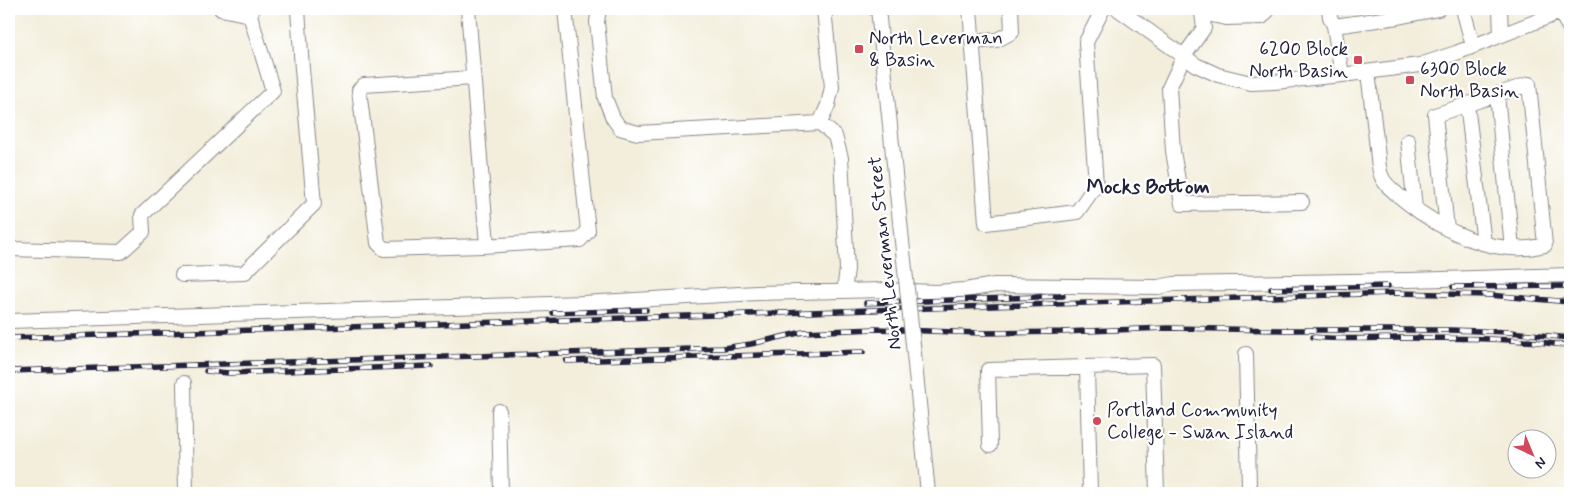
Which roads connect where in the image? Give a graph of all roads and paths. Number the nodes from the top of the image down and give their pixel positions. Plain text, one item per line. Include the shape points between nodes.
1 (221, 9) edge
2 (298, 9) edge
3 (468, 9) edge
4 (566, 9) edge
5 (599, 9) edge
6 (824, 9) edge
7 (878, 9) edge
8 (970, 9) edge
9 (1010, 9) edge
10 (1103, 9) edge
11 (1118, 9) edge
12 (1269, 9) edge
13 (1329, 9) edge
14 (1438, 9) edge
15 (1463, 9) edge
16 (1500, 9) edge
17 (1564, 10) edge
18 (1199, 11) edge
19 (251, 12) edge
20 (1225, 14) edge
21 (1334, 26) junction
22 (1570, 29) edge
23 (1501, 35) junction
24 (972, 42) junction
25 (1474, 46) junction
26 (1184, 56) junction
27 (1368, 72) junction
28 (1342, 75) junction
29 (473, 78) junction
30 (1496, 95) junction
31 (1467, 104) junction
32 (820, 123) junction
33 (1408, 141) dead end
34 (1302, 202) dead end
35 (1415, 208) junction
36 (1448, 228) junction
37 (1484, 243) junction
38 (487, 245) junction
39 (1512, 248) junction
40 (9, 249) edge
41 (182, 275) dead end
42 (1570, 275) edge
43 (844, 291) junction
44 (9, 320) edge
45 (1246, 354) dead end
46 (1087, 367) junction
47 (184, 383) dead end
48 (498, 411) dead end
49 (990, 445) dead end
50 (1157, 489) edge
51 (1090, 490) edge
52 (186, 493) edge
53 (501, 493) edge
54 (928, 493) edge
55 (1253, 493) edge

1 - 19 street
2 - 41 street via 314,204 244,273
3 - 29 street
4 - 38 street via 588,231 580,240
5 - 32 street via 597,22 606,98 620,128 638,132
6 - 32 street via 832,87
7 - 54 street, North Leverman Street, bridge
8 - 24 street
9 - 24 street via 1012,32 997,40
10 - 24 street via 1086,42 1096,185 1077,212 986,223
11 - 26 street
12 - 20 street via 1262,17
13 - 21 street
14 - 21 street
15 - 25 street
16 - 23 street
17 - 22 street
17 - 23 street
18 - 20 street
18 - 26 street via 1204,28
19 - 40 street via 273,91 142,215 144,232 120,252
21 - 28 street
23 - 25 street
25 - 27 street via 1420,65
26 - 28 street via 1218,75 1251,83
26 - 34 street via 1169,88 1173,151 1182,204
27 - 28 street
27 - 35 street via 1381,175 1392,190
29 - 38 street
29 - 38 street via 364,85 359,90 378,243 384,249
30 - 31 street
30 - 39 street
30 - 39 street via 1529,84 1545,245
31 - 36 street via 1435,115
31 - 37 street
32 - 43 street via 835,136 842,158 847,270
33 - 35 street
35 - 36 street
36 - 37 street
37 - 39 street
42 - 43 street via 1174,284 1158,287 995,285 935,292
43 - 44 street via 583,303
45 - 55 street via 1249,486
46 - 49 street via 988,370
46 - 50 street via 1153,365
46 - 51 street
47 - 52 street
48 - 53 street

